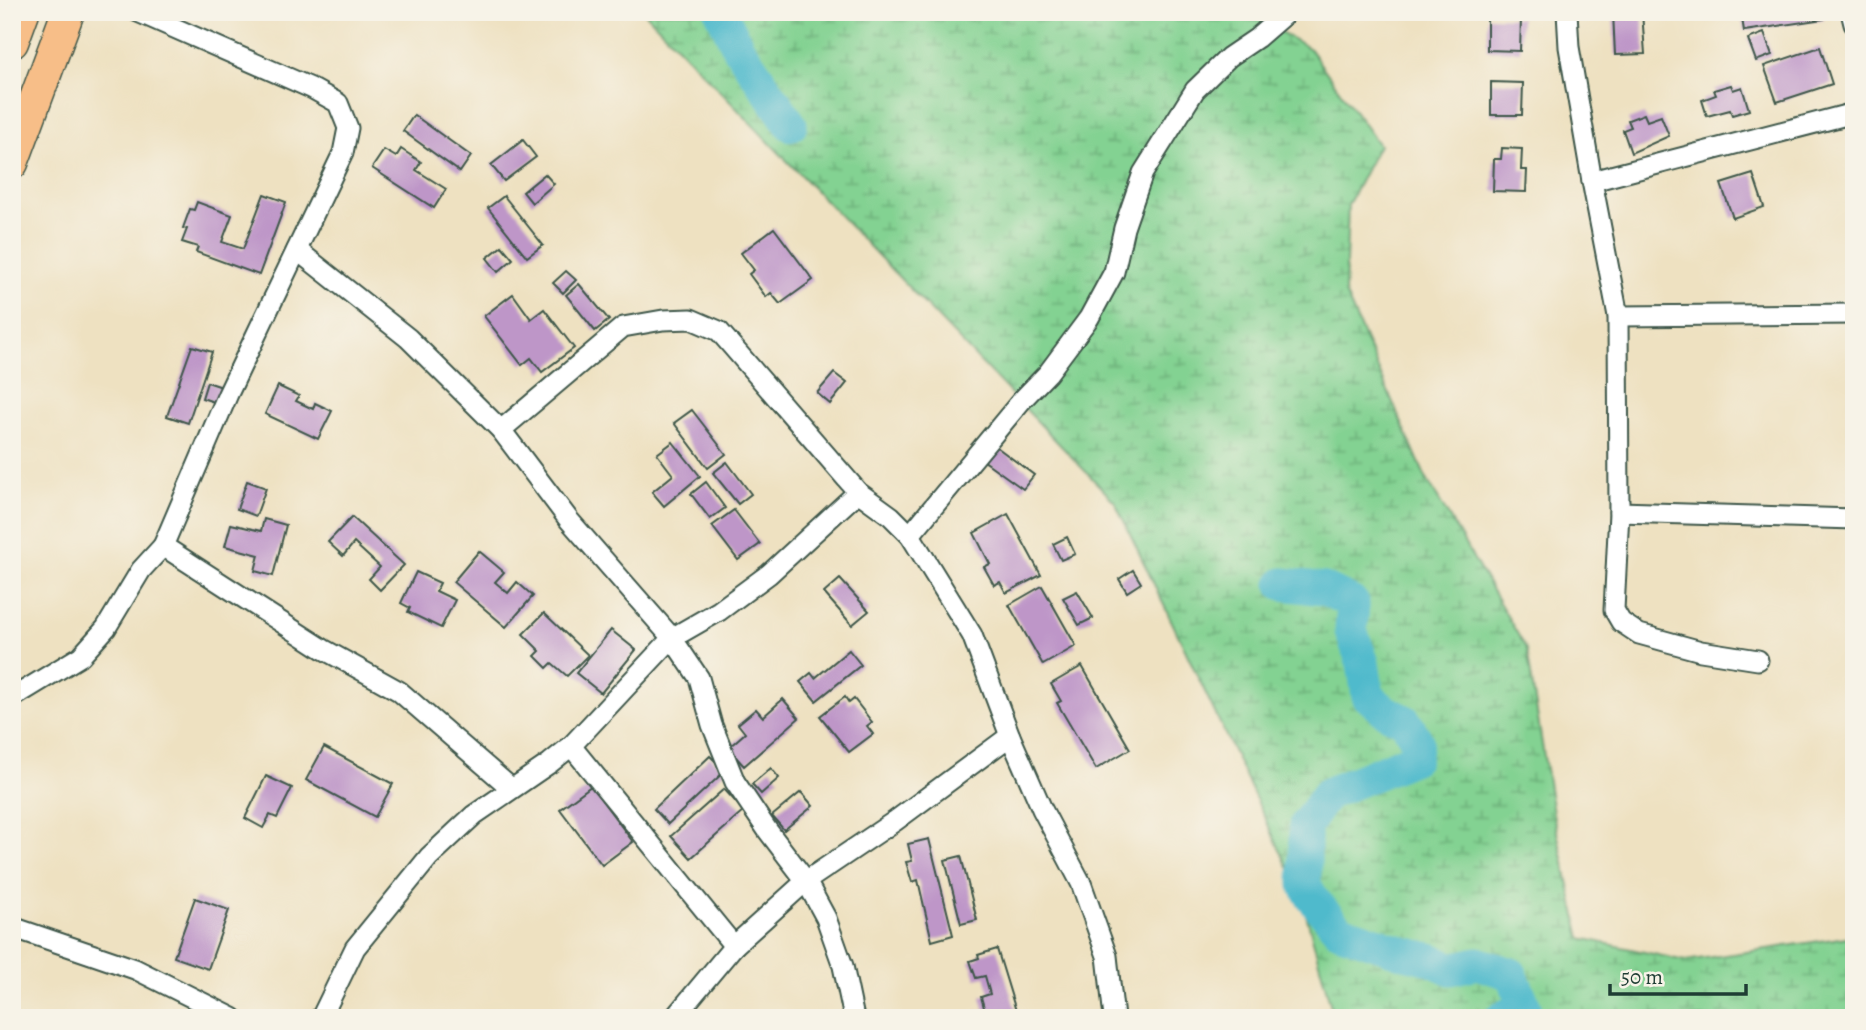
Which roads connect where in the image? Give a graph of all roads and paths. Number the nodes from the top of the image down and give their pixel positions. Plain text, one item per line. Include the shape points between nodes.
1 (23, 12) edge
2 (68, 12) edge
3 (138, 12) edge
4 (1287, 12) edge
5 (1567, 12) edge
6 (1851, 12) edge
7 (1854, 24) edge
8 (12, 42) edge
9 (1854, 113) edge
10 (12, 163) edge
11 (1592, 181) junction
12 (297, 250) junction
13 (1854, 314) edge
14 (1618, 316) junction
15 (500, 430) junction
16 (858, 492) junction
17 (1619, 512) junction
18 (1854, 519) edge
19 (910, 535) junction
20 (163, 546) junction
21 (672, 638) junction
22 (1758, 660) dead end
23 (12, 698) edge
24 (1010, 736) junction
25 (572, 746) junction
26 (511, 788) junction
27 (806, 881) junction
28 (12, 927) edge
29 (733, 946) junction
30 (233, 1018) edge
31 (321, 1018) edge
32 (674, 1018) edge
33 (854, 1018) edge
34 (1114, 1018) edge

1 - 8 highway
2 - 10 highway
3 - 12 street via 338,103 348,128 343,153
4 - 19 street via 1195,90 1143,173 1114,272 1089,318
5 - 11 street
6 - 7 street
9 - 11 street
11 - 14 street
12 - 15 street via 408,338
12 - 20 street
13 - 14 street
14 - 17 street
15 - 16 street via 623,327 691,319 719,331
15 - 21 street via 569,520
16 - 19 street
16 - 21 street via 768,574 719,611
17 - 18 street
17 - 22 street via 1614,610 1622,622 1639,634
19 - 24 street via 972,635
20 - 23 street via 141,570 106,628 80,656
20 - 26 street via 323,649 399,691
21 - 25 street
21 - 27 street via 699,678 735,782
24 - 27 street
24 - 34 street via 1081,883 1107,956
25 - 26 street
25 - 29 street
26 - 31 street via 474,815 421,867 355,948
27 - 29 street
27 - 33 street via 826,918 843,966
28 - 30 street via 135,969
29 - 32 street

